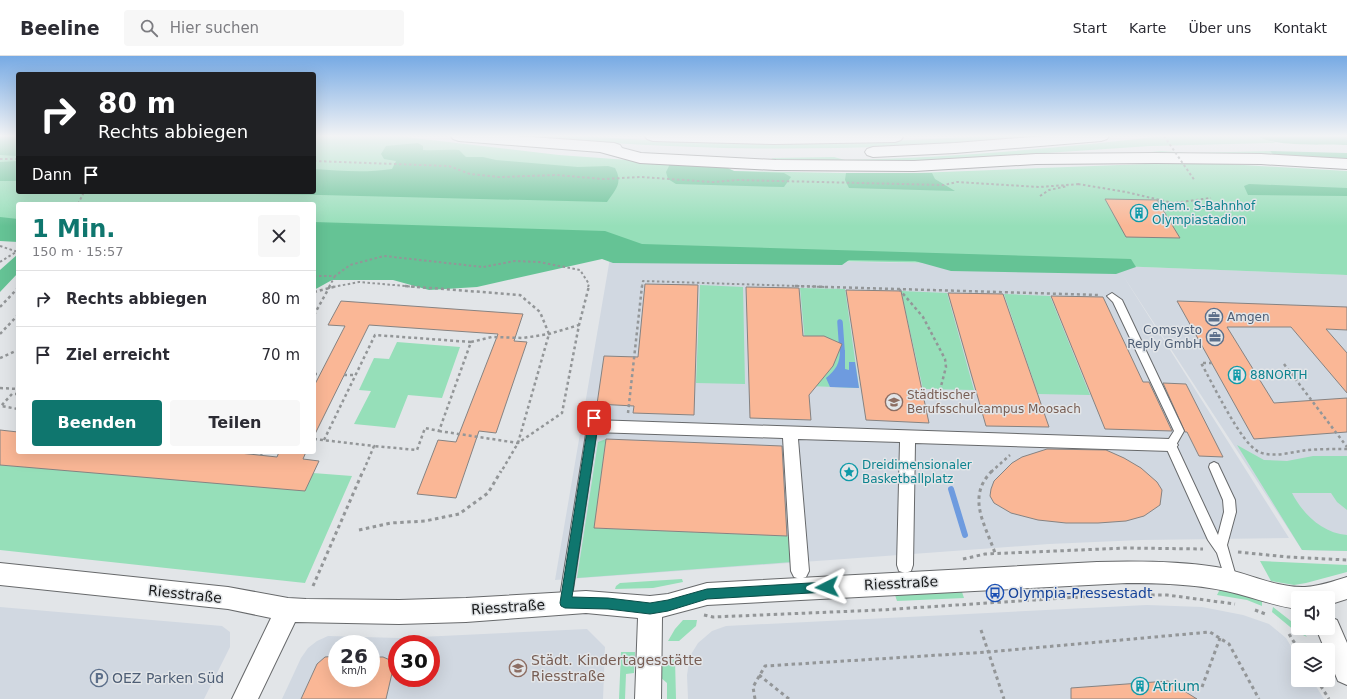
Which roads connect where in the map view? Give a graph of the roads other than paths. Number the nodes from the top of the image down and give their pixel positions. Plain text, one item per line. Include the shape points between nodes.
1 (1112, 296) road end
2 (595, 409) dead end
3 (593, 426) junction
4 (790, 433) junction
5 (908, 436) junction
6 (1170, 445) junction
7 (1214, 467) dead end
8 (1223, 551) junction
9 (905, 565) dead end
10 (800, 571) dead end
11 (0, 574) edge
12 (1231, 580) junction
13 (1347, 588) edge
14 (1335, 592) edge
15 (1291, 597) edge
16 (565, 603) junction
17 (650, 608) junction
18 (288, 610) junction
19 (1331, 635) edge
20 (1347, 672) edge
21 (245, 699) edge
22 (648, 699) edge

1 - 6 lane via 1117,300 1179,431
2 - 3 lane
3 - 4 street
3 - 16 lane
4 - 5 street
4 - 10 street
5 - 6 street
5 - 9 street
6 - 8 lane via 1212,536
7 - 8 lane via 1230,500 1230,512 1221,545
8 - 12 lane
11 - 18 street, Riesstraße via 228,598
12 - 15 street, Riesstraße
12 - 17 street, Riesstraße via 1149,572 1097,573 707,594 668,606
13 - 14 street, Riesstraße
16 - 17 street, Riesstraße via 608,603
16 - 18 street, Riesstraße via 399,612
17 - 22 street
18 - 21 street
19 - 20 street

